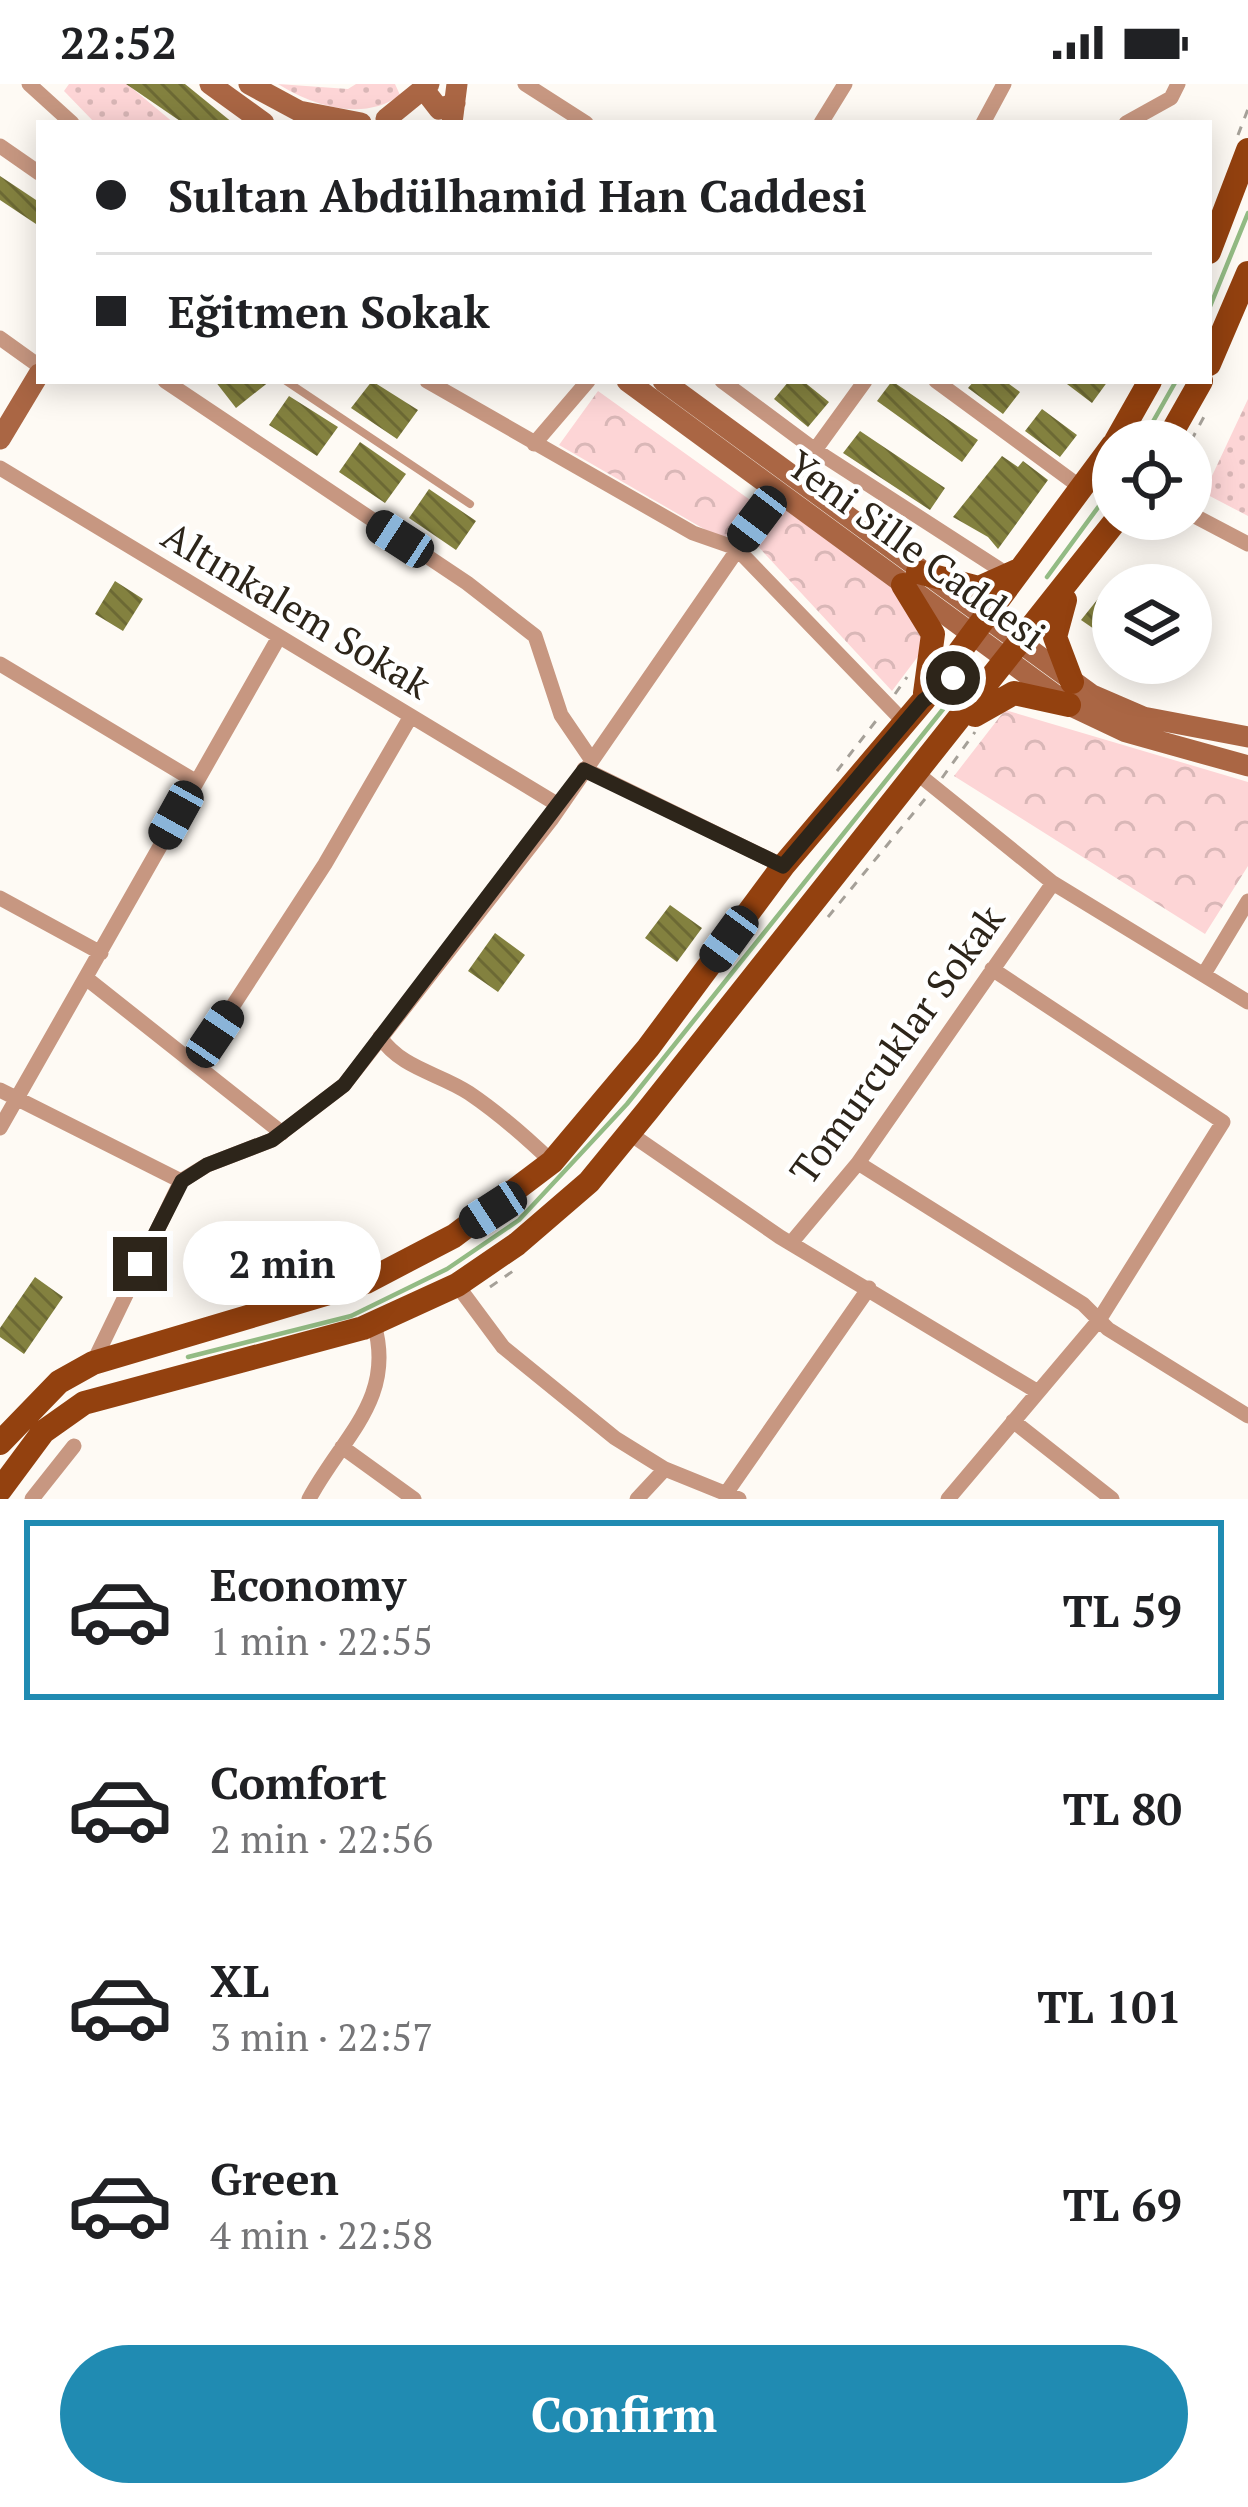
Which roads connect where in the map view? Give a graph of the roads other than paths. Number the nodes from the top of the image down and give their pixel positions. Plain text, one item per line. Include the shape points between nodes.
1 (29, 84) edge
2 (210, 84) edge
3 (249, 84) edge
4 (525, 84) edge
5 (845, 84) edge
6 (1004, 84) edge
7 (1178, 84) edge
8 (427, 87) edge
9 (454, 103) edge
10 (558, 105) junction
11 (70, 120) edge
12 (260, 120) edge
13 (345, 120) edge
14 (396, 120) edge
15 (547, 120) edge
16 (581, 120) edge
17 (822, 120) edge
18 (984, 120) edge
19 (1131, 120) edge
20 (0, 146) edge
21 (1248, 151) edge
22 (36, 171) edge
23 (1212, 244) edge
24 (1248, 273) edge
25 (0, 338) edge
26 (1212, 357) edge
27 (36, 368) edge
28 (36, 375) edge
29 (169, 384) edge
30 (290, 384) edge
31 (432, 384) edge
32 (586, 384) edge
33 (631, 384) edge
34 (667, 384) edge
35 (726, 384) edge
36 (863, 384) edge
37 (940, 384) edge
38 (1147, 384) edge
39 (1199, 384) edge
40 (1127, 420) edge
41 (1179, 420) edge
42 (0, 439) edge
43 (534, 444) junction
44 (815, 450) junction
45 (0, 468) edge
46 (1092, 476) edge
47 (1083, 489) junction
48 (778, 491) junction
49 (470, 504) dead end
50 (1212, 525) edge
51 (1102, 540) edge
52 (1248, 544) edge
53 (736, 548) junction
54 (1033, 558) junction
55 (1010, 576) junction
56 (911, 578) junction
57 (1064, 591) junction
58 (979, 628) junction
59 (279, 637) junction
60 (1014, 653) junction
61 (0, 664) edge
62 (1071, 694) junction
63 (923, 701) junction
64 (896, 714) junction
65 (411, 716) junction
66 (953, 729) junction
67 (1248, 737) edge
68 (588, 764) junction
69 (1248, 766) edge
70 (917, 774) junction
71 (196, 781) junction
72 (560, 806) junction
73 (783, 866) junction
74 (1053, 883) junction
75 (0, 898) edge
76 (1248, 901) edge
77 (100, 953) junction
78 (992, 969) junction
79 (1204, 974) junction
80 (86, 978) junction
81 (1248, 1002) edge
82 (380, 1037) junction
83 (195, 1064) junction
84 (0, 1090) edge
85 (17, 1097) junction
86 (0, 1129) edge
87 (282, 1133) junction
88 (629, 1133) junction
89 (552, 1162) junction
90 (858, 1163) junction
91 (182, 1181) junction
92 (790, 1243) junction
93 (457, 1286) junction
94 (869, 1288) junction
95 (1099, 1320) junction
96 (374, 1324) junction
97 (92, 1363) junction
98 (1038, 1391) junction
99 (1246, 1411) edge
100 (1013, 1421) junction
101 (0, 1443) edge
102 (74, 1446) dead end
103 (342, 1447) junction
104 (665, 1469) junction
105 (0, 1490) edge
106 (733, 1496) edge
107 (32, 1499) edge
108 (309, 1499) edge
109 (414, 1499) edge
110 (637, 1499) edge
111 (948, 1499) edge
112 (1112, 1499) edge

1 - 11 street
2 - 12 main road
3 - 13 main road via 299,111
4 - 10 street
5 - 17 street
6 - 18 street
7 - 19 street via 1171,98
8 - 9 main road via 439,109
8 - 14 main road
10 - 15 street
10 - 16 street
20 - 22 street
21 - 23 main road
24 - 26 main road
25 - 27 street
28 - 42 main road
29 - 68 street via 535,636 561,715
30 - 49 lane
31 - 43 street
32 - 43 street
33 - 48 main road, Yeni Sille Caddesi
34 - 56 main road, Yeni Sille Caddesi
35 - 44 street
36 - 44 street
37 - 47 street
38 - 40 main road
39 - 41 main road
43 - 53 street via 693,533
44 - 55 street
45 - 59 street, Altınkalem Sokak
46 - 47 main road
47 - 54 main road
48 - 53 street
48 - 56 main road, Yeni Sille Caddesi
50 - 52 street
51 - 57 main road
53 - 64 street
53 - 68 street
54 - 55 main road
54 - 57 main road via 1025,599 1039,608
54 - 58 main road
55 - 56 main road via 971,587
56 - 58 main road, Yeni Sille Caddesi
56 - 63 main road via 934,644
57 - 60 main road
57 - 62 main road via 1055,637
58 - 60 main road, Yeni Sille Caddesi
58 - 63 main road
59 - 65 street, Altınkalem Sokak
59 - 71 street
60 - 62 main road, Yeni Sille Caddesi
60 - 66 main road
61 - 71 street
62 - 66 main road via 1014,693
62 - 67 main road, Yeni Sille Caddesi
62 - 69 main road, Yeni Sille Caddesi via 1126,732
63 - 64 main road
63 - 66 main road via 946,680 964,681 969,700
64 - 73 main road
65 - 72 street, Altınkalem Sokak
65 - 83 street
66 - 70 main road
68 - 72 street
68 - 73 street
70 - 74 street
70 - 88 main road
71 - 77 street
72 - 82 street
73 - 89 main road
74 - 78 street, Tomurcuklar Sokak
74 - 79 street
75 - 77 street
76 - 79 street
77 - 80 street
78 - 90 street, Tomurcuklar Sokak
78 - 95 street via 1223,1122
79 - 81 street
80 - 83 street
80 - 85 street
82 - 87 street via 344,1085
82 - 89 street via 404,1060 465,1090
83 - 87 street
84 - 85 street
85 - 86 street
85 - 91 street
87 - 91 street
88 - 92 street
88 - 93 main road via 554,1214
89 - 97 main road via 454,1236 366,1282
90 - 92 street, Tomurcuklar Sokak
90 - 95 street
91 - 97 street
92 - 94 street
93 - 96 main road
93 - 104 street via 503,1347
94 - 98 street
94 - 106 street
95 - 98 street
95 - 99 street
96 - 103 street via 384,1357 373,1399
96 - 105 main road via 104,1395 43,1432
97 - 101 main road via 59,1382
98 - 100 street
100 - 111 street
100 - 112 street
102 - 107 street
103 - 108 street
103 - 109 street
104 - 106 street
104 - 110 street

